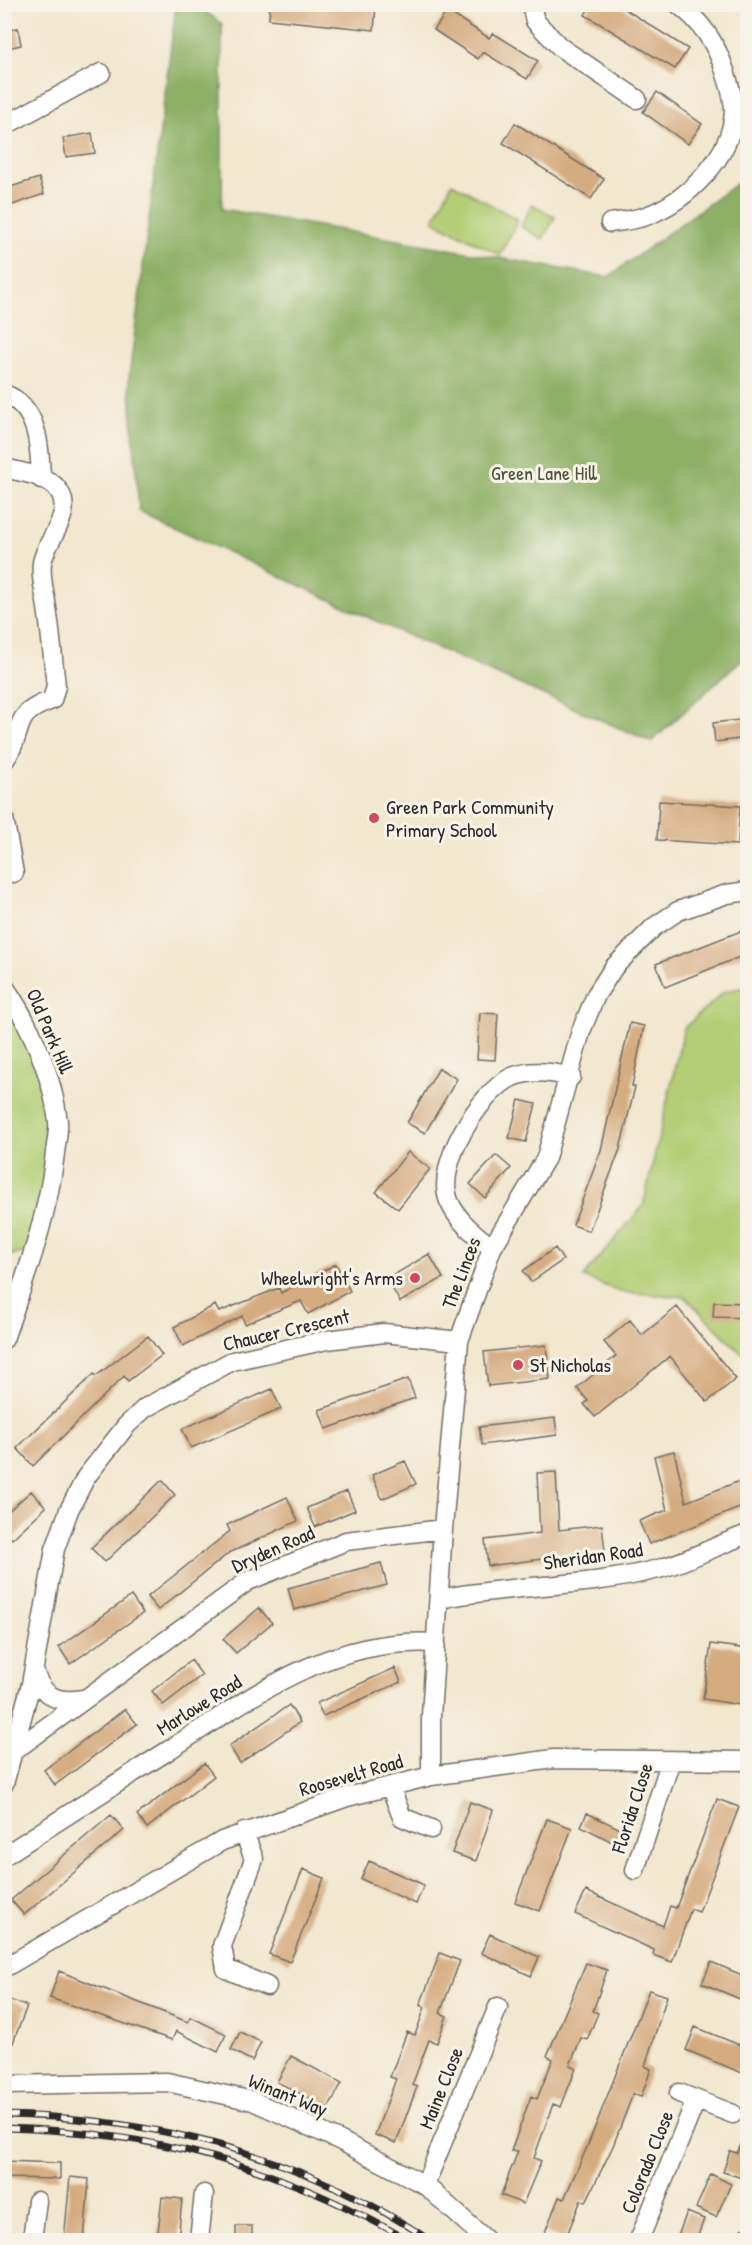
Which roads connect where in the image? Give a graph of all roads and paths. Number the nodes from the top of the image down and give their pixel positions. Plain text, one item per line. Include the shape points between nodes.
1 (531, 4) edge
2 (678, 4) edge
3 (101, 73) dead end
4 (637, 99) dead end
5 (741, 113) edge
6 (4, 126) edge
7 (610, 223) dead end
8 (4, 394) edge
9 (4, 468) edge
10 (41, 479) junction
11 (4, 761) edge
12 (4, 818) edge
13 (14, 873) dead end
14 (747, 891) edge
15 (4, 986) edge
16 (570, 1077) junction
17 (492, 1248) junction
18 (4, 1339) edge
19 (459, 1341) junction
20 (443, 1528) junction
21 (747, 1534) edge
22 (439, 1599) junction
23 (436, 1643) junction
24 (33, 1670) junction
25 (82, 1699) junction
26 (15, 1750) junction
27 (671, 1760) junction
28 (747, 1761) edge
29 (431, 1776) junction
30 (4, 1784) edge
31 (390, 1786) junction
32 (431, 1828) dead end
33 (244, 1833) junction
34 (4, 1856) edge
35 (635, 1870) dead end
36 (6, 1963) edge
37 (267, 1986) dead end
38 (498, 2007) dead end
39 (4, 2085) edge
40 (679, 2093) dead end
41 (696, 2100) junction
42 (733, 2114) dead end
43 (425, 2185) junction
44 (204, 2194) dead end
45 (37, 2201) dead end
46 (32, 2241) edge
47 (199, 2241) edge
48 (486, 2241) edge
49 (639, 2241) edge

1 - 4 street via 534,21 560,47
2 - 5 street via 696,19 716,47
3 - 6 street
5 - 7 street via 713,165 678,200 645,217
8 - 10 street via 24,408 34,425 40,446
9 - 10 street
10 - 11 street via 56,487 63,504 62,522 51,536 42,562 56,686 52,700 31,708 20,722 12,750
12 - 13 street
14 - 16 street, The Linces via 678,911 654,927 614,966 581,1031
15 - 18 street, Old Park Hill via 19,1007 46,1071 58,1123 52,1179 37,1241
16 - 17 street, The Linces via 546,1158
16 - 17 street via 547,1071 512,1077 475,1112 461,1136 445,1181 448,1199 462,1223
17 - 19 street, The Linces
19 - 20 street, The Linces
19 - 24 street, Chaucer Crescent via 384,1333 327,1340 232,1361 145,1408 104,1452 69,1510 55,1549
20 - 22 street, The Linces
20 - 25 street, Dryden Road via 346,1541 248,1581
21 - 22 street, Sheridan Road via 663,1568
22 - 23 street, The Linces
23 - 29 street, The Linces
23 - 34 street, Marlowe Road via 409,1641 357,1649 299,1670
24 - 25 street via 39,1687 55,1700
24 - 26 street, Chaucer Crescent
25 - 26 street, Dryden Road
26 - 30 street, Chaucer Crescent
27 - 28 street, Roosevelt Road
27 - 29 street, Roosevelt Road via 553,1759
27 - 35 street, Florida Close
29 - 31 street, Roosevelt Road
31 - 32 street via 402,1817
31 - 33 street, Roosevelt Road
33 - 36 street, Roosevelt Road via 222,1841
33 - 37 street via 254,1859 222,1946 226,1969
38 - 43 street, Maine Close
39 - 43 street, Winant Way via 167,2082 253,2101
40 - 41 street, Colorado Close
41 - 42 street, Colorado Close
41 - 49 street, Colorado Close
43 - 48 street, Winant Way
44 - 47 street
45 - 46 street

